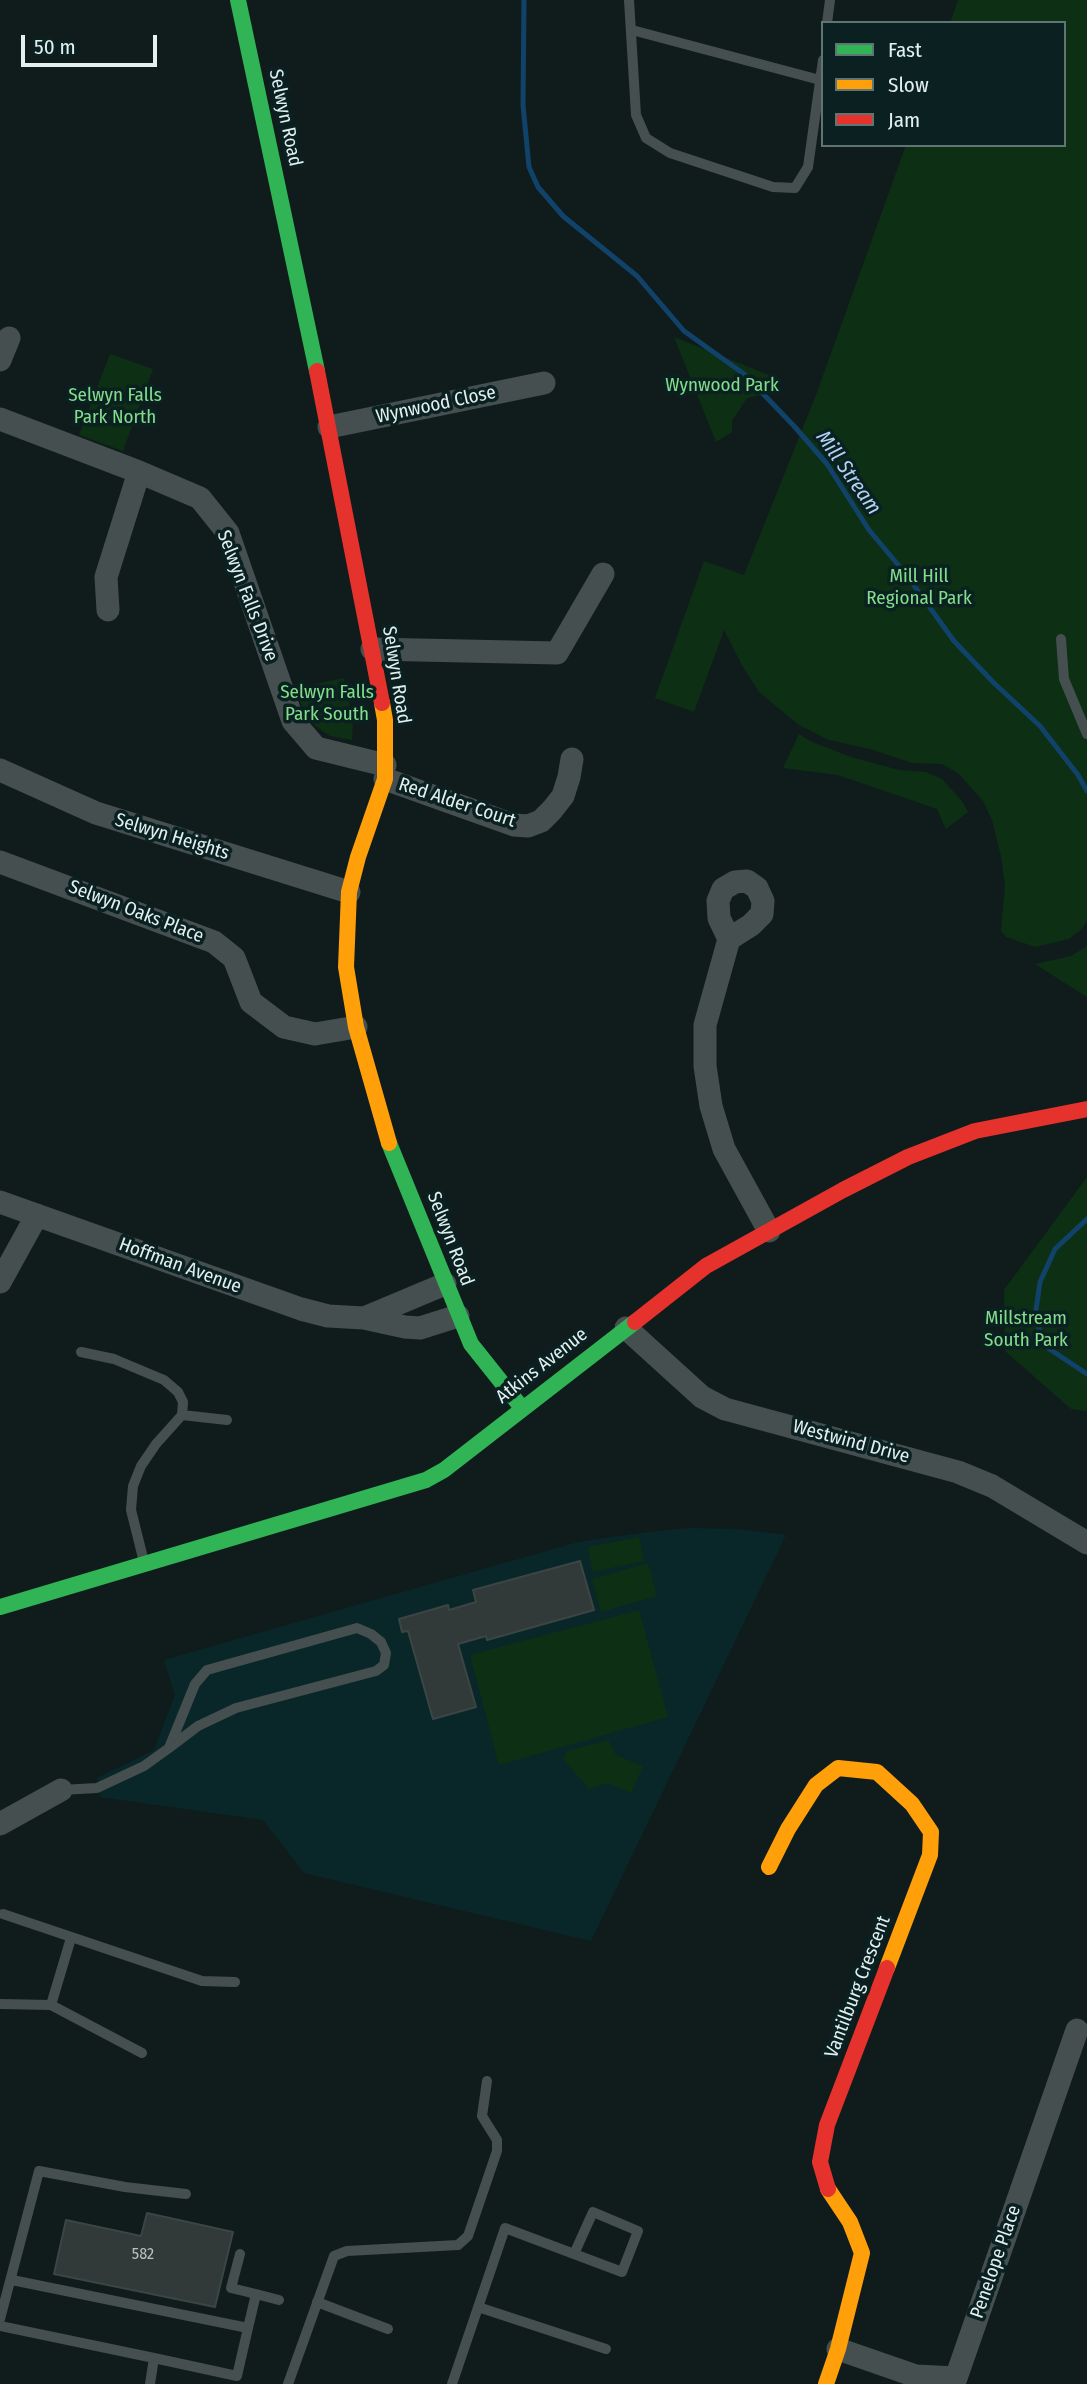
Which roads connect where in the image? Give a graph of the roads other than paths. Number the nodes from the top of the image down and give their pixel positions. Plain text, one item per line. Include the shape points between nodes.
1 (238, 0) edge
2 (629, 0) edge
3 (830, 0) edge
4 (827, 21) edge
5 (632, 30) junction
6 (821, 73) edge
7 (820, 80) junction
8 (9, 338) dead end
9 (0, 360) edge
10 (544, 383) dead end
11 (0, 419) edge
12 (329, 427) junction
13 (139, 472) junction
14 (603, 574) dead end
15 (108, 610) dead end
16 (1061, 639) dead end
17 (372, 649) junction
18 (1087, 734) edge
19 (572, 759) dead end
20 (0, 770) edge
21 (385, 772) junction
22 (0, 862) edge
23 (349, 892) junction
24 (729, 939) dead end
25 (356, 1027) junction
26 (1087, 1109) edge
27 (0, 1202) edge
28 (37, 1216) junction
29 (769, 1231) junction
30 (0, 1282) edge
31 (445, 1284) junction
32 (458, 1316) junction
33 (364, 1318) junction
34 (626, 1328) junction
35 (81, 1352) dead end
36 (522, 1408) junction
37 (182, 1415) junction
38 (227, 1420) dead end
39 (1087, 1543) edge
40 (145, 1564) junction
41 (0, 1607) edge
42 (169, 1748) junction
43 (61, 1790) joint
44 (0, 1824) edge
45 (769, 1867) dead end
46 (3, 1914) dead end
47 (71, 1938) junction
48 (235, 1982) dead end
49 (0, 2004) edge
50 (51, 2006) junction
51 (1077, 2030) dead end
52 (142, 2053) dead end
53 (487, 2081) dead end
54 (186, 2194) dead end
55 (240, 2254) dead end
56 (574, 2254) junction
57 (12, 2280) junction
58 (256, 2294) junction
59 (279, 2300) dead end
60 (317, 2302) junction
61 (478, 2307) junction
62 (0, 2319) edge
63 (0, 2326) edge
64 (248, 2328) junction
65 (388, 2329) dead end
66 (606, 2349) dead end
67 (838, 2349) junction
68 (154, 2358) junction
69 (150, 2384) edge
70 (288, 2384) edge
71 (452, 2384) edge
72 (826, 2384) edge

1 - 12 street, Selwyn Road
2 - 5 lane
3 - 4 lane
5 - 7 lane
5 - 7 lane via 636,115 646,138 670,153 774,187 795,188 808,167
6 - 7 lane
8 - 9 street
10 - 12 street, Wynwood Close
11 - 13 street, Selwyn Falls Drive
12 - 17 street, Selwyn Road
13 - 15 street via 106,577
13 - 21 street, Selwyn Falls Drive via 200,498 228,533 293,721 316,748
14 - 17 street via 557,653
16 - 18 lane via 1064,679
17 - 21 street, Selwyn Road via 385,720
19 - 21 street, Red Alder Court via 563,796 541,821 528,826 514,825
20 - 23 street, Selwyn Heights via 96,813
21 - 23 street, Selwyn Road
22 - 25 street, Selwyn Oaks Place via 214,942 234,958 251,1002 284,1027 315,1034
23 - 25 street, Selwyn Road via 346,967
24 - 29 street via 705,1025 705,1066 724,1149
25 - 31 street, Selwyn Road via 384,1131
26 - 29 street, Atkins Avenue via 975,1131 908,1157
27 - 28 street, Hoffman Avenue
28 - 30 street
28 - 33 street, Hoffman Avenue via 301,1309
29 - 34 street, Atkins Avenue via 706,1266
31 - 32 street, Selwyn Road
31 - 33 street, Hoffman Avenue
32 - 33 street, Hoffman Avenue via 420,1328
32 - 36 street, Selwyn Road via 471,1344
34 - 36 street, Atkins Avenue
34 - 39 street, Westwind Drive via 702,1397 725,1409 958,1472 992,1486
35 - 37 lane via 114,1359 164,1380 178,1392
36 - 40 street, Atkins Avenue via 444,1471 426,1480
37 - 38 lane
37 - 40 lane via 156,1444 133,1486 131,1510
40 - 41 street, Atkins Avenue
42 - 42 lane via 198,1726 236,1709 376,1671 384,1665 386,1653 381,1642 357,1628 207,1670 195,1684
42 - 43 lane via 144,1766 97,1788
43 - 44 street
45 - 67 street, Vantilburg Crescent via 816,1785 838,1768 877,1772 912,1804 931,1832 930,1855 827,2125 820,2162 829,2193 850,2222 862,2253
46 - 47 lane
47 - 48 lane via 202,1981
47 - 50 lane
49 - 50 lane
50 - 52 lane
51 - 67 street, Penelope Place via 956,2378 916,2376
53 - 60 lane via 482,2116 497,2140 497,2151 468,2236 458,2245 347,2251 334,2256
54 - 57 lane via 39,2171
55 - 58 lane via 231,2288
56 - 56 lane via 622,2272 638,2231 593,2212
56 - 61 lane via 505,2228
57 - 62 lane
57 - 64 lane
58 - 59 lane
58 - 64 lane
60 - 65 lane
60 - 70 lane
61 - 66 lane
61 - 71 lane
63 - 68 lane
64 - 68 lane via 237,2376
67 - 72 street, Vantilburg Crescent
68 - 69 lane

